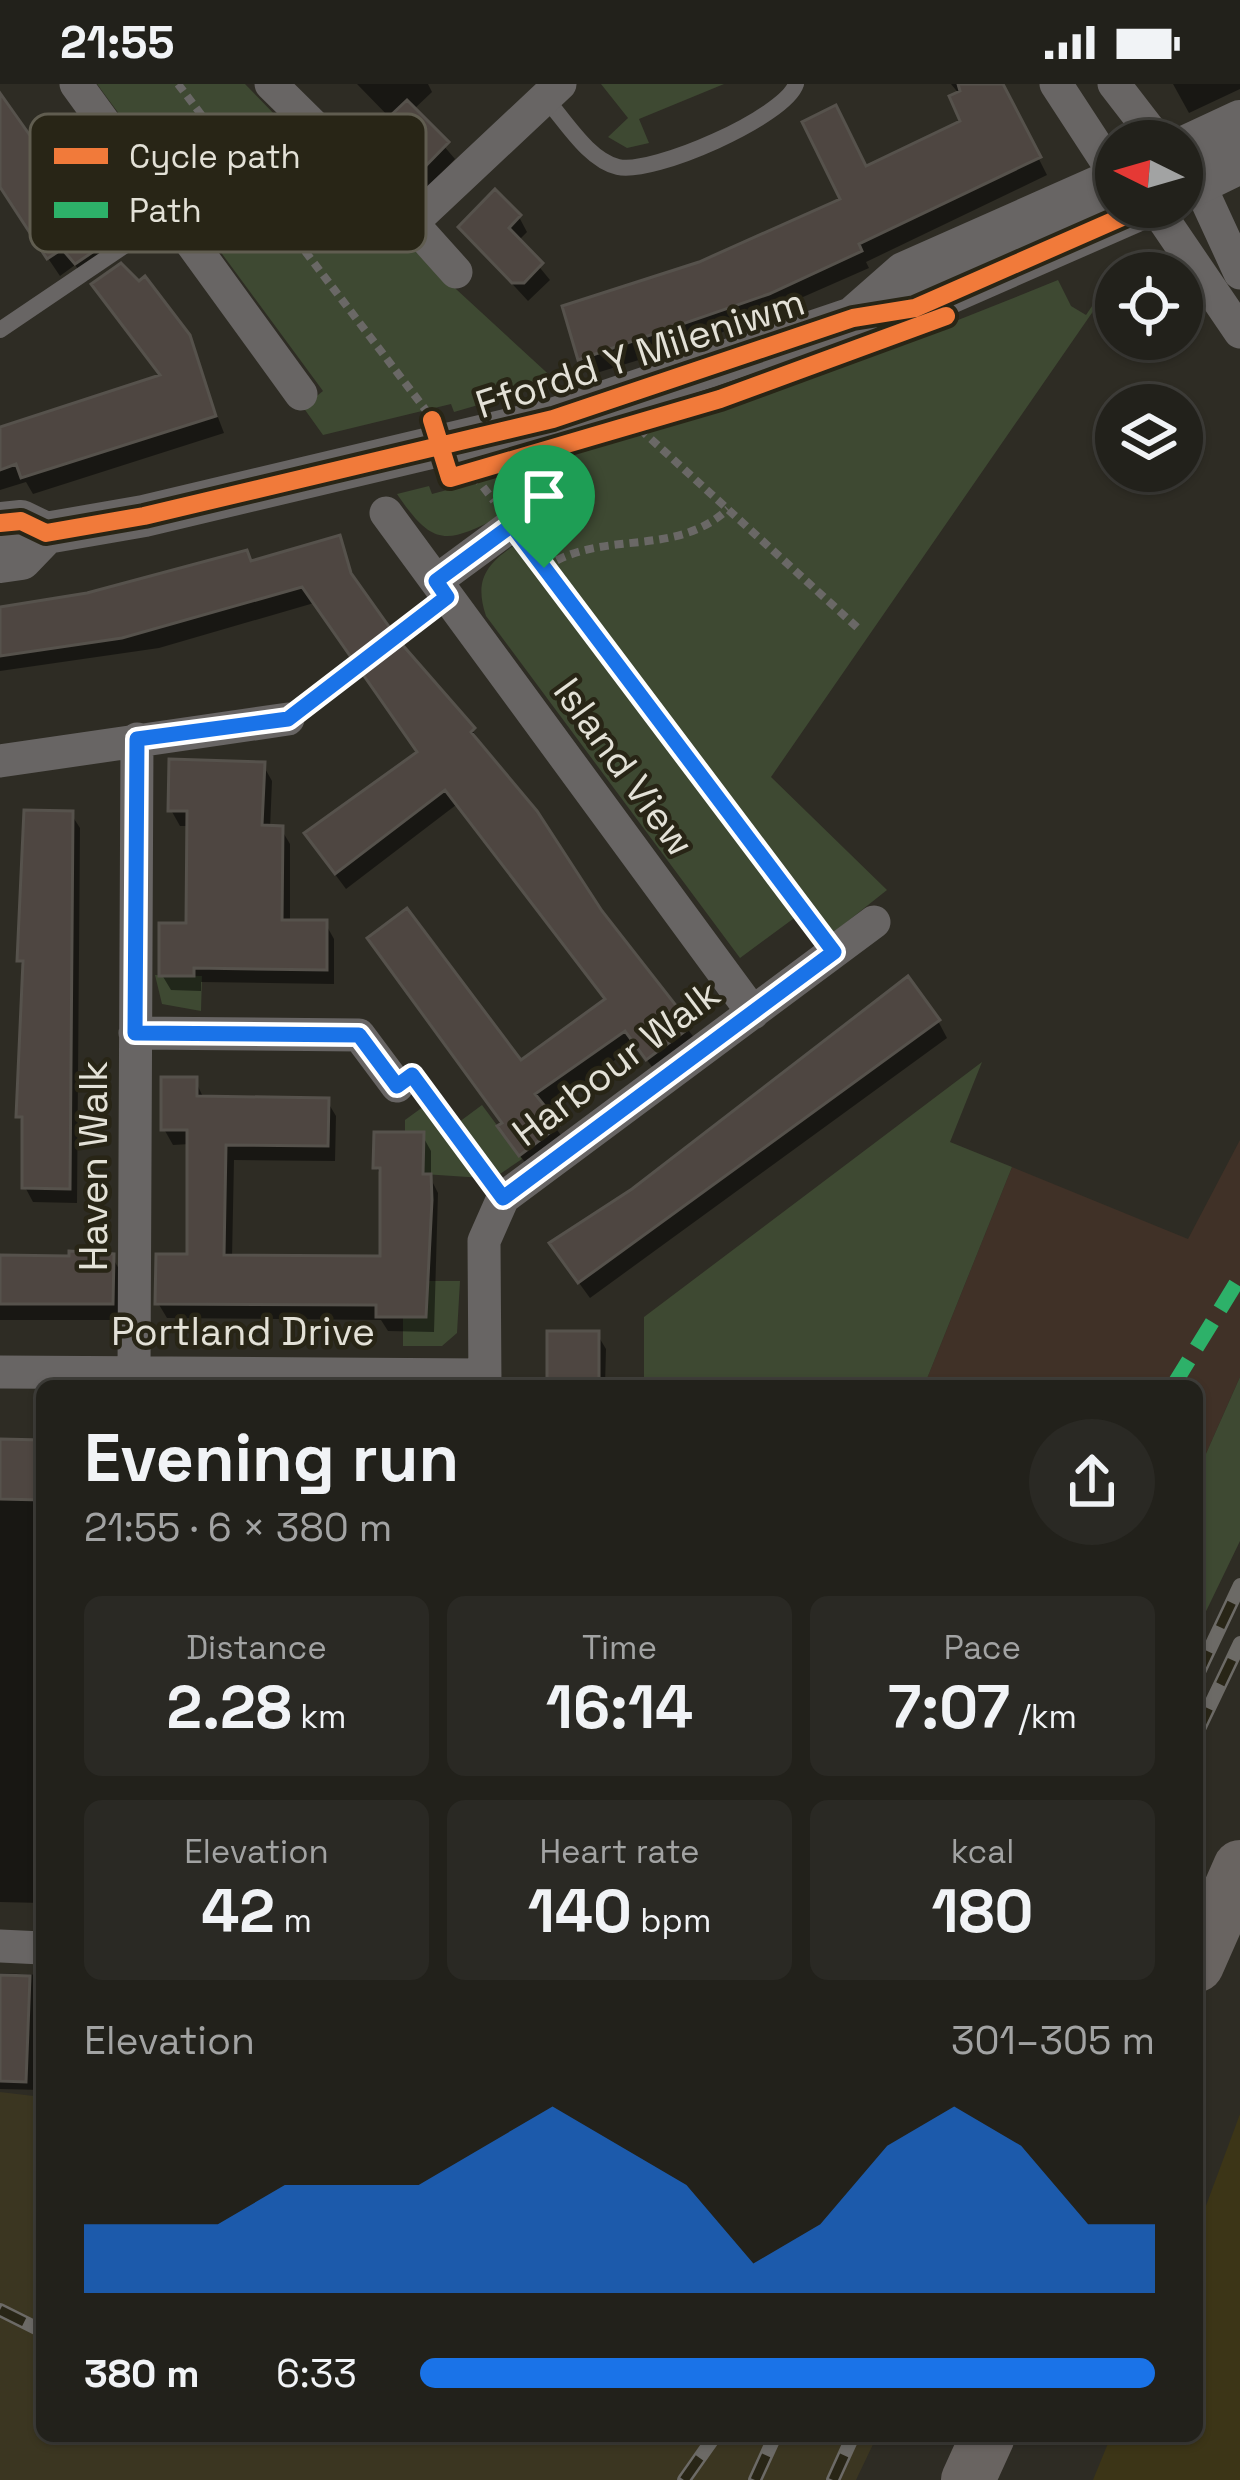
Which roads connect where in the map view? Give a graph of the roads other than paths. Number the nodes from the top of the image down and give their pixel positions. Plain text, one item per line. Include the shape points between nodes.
1 (76, 84) edge
2 (271, 84) edge
3 (796, 84) edge
4 (1056, 84) edge
5 (1114, 84) edge
6 (553, 91) edge
7 (98, 114) edge
8 (301, 114) edge
9 (1142, 120) edge
10 (1240, 121) edge
11 (1095, 145) edge
12 (1203, 157) edge
13 (1240, 163) edge
14 (1203, 170) edge
15 (1095, 187) edge
16 (1203, 204) edge
17 (426, 210) edge
18 (1096, 228) edge
19 (1169, 228) edge
20 (426, 239) edge
21 (116, 252) edge
22 (197, 252) edge
23 (455, 272) dead end
24 (1240, 273) edge
25 (854, 318) junction
26 (0, 331) edge
27 (1240, 332) edge
28 (301, 394) dead end
29 (386, 513) dead end
30 (0, 523) edge
31 (512, 525) road end
32 (46, 533) junction
33 (0, 562) edge
34 (441, 589) junction
35 (288, 719) road end
36 (137, 739) junction
37 (0, 761) edge
38 (874, 922) dead end
39 (753, 1013) junction
40 (135, 1033) junction
41 (397, 1086) road end
42 (0, 1372) edge
43 (134, 1372) junction
44 (190, 1380) edge
45 (485, 1380) edge
46 (1240, 1867) edge
47 (0, 1946) edge
48 (36, 1948) edge
49 (1203, 1951) edge
50 (985, 2442) edge
51 (968, 2480) edge

1 - 7 street
2 - 8 street
3 - 6 lane via 778,110 634,168 605,162
4 - 11 street
5 - 9 street
6 - 17 street
10 - 12 street
13 - 14 street
15 - 25 street, Ffordd Y Mileniwm via 904,273
16 - 24 street
18 - 25 street, Ffordd Y Mileniwm via 914,308
19 - 27 street
20 - 23 street
21 - 26 lane
22 - 28 street
25 - 32 street, Ffordd Y Mileniwm via 459,445
29 - 34 street, Island View
30 - 32 street, Ffordd Y Mileniwm via 21,521
31 - 34 street
32 - 33 street, Ffordd Y Mileniwm via 22,559
34 - 39 street, Island View
35 - 36 street
36 - 37 street
36 - 40 street, Haven Walk
38 - 39 street, Harbour Walk
39 - 45 street, Harbour Walk via 503,1198 484,1241
40 - 41 street, Haven Walk via 359,1035
40 - 43 street, Haven Walk
42 - 43 street, Portland Drive
43 - 44 street, Portland Drive
44 - 45 street, Portland Drive
46 - 49 main road
47 - 48 street
50 - 51 main road

